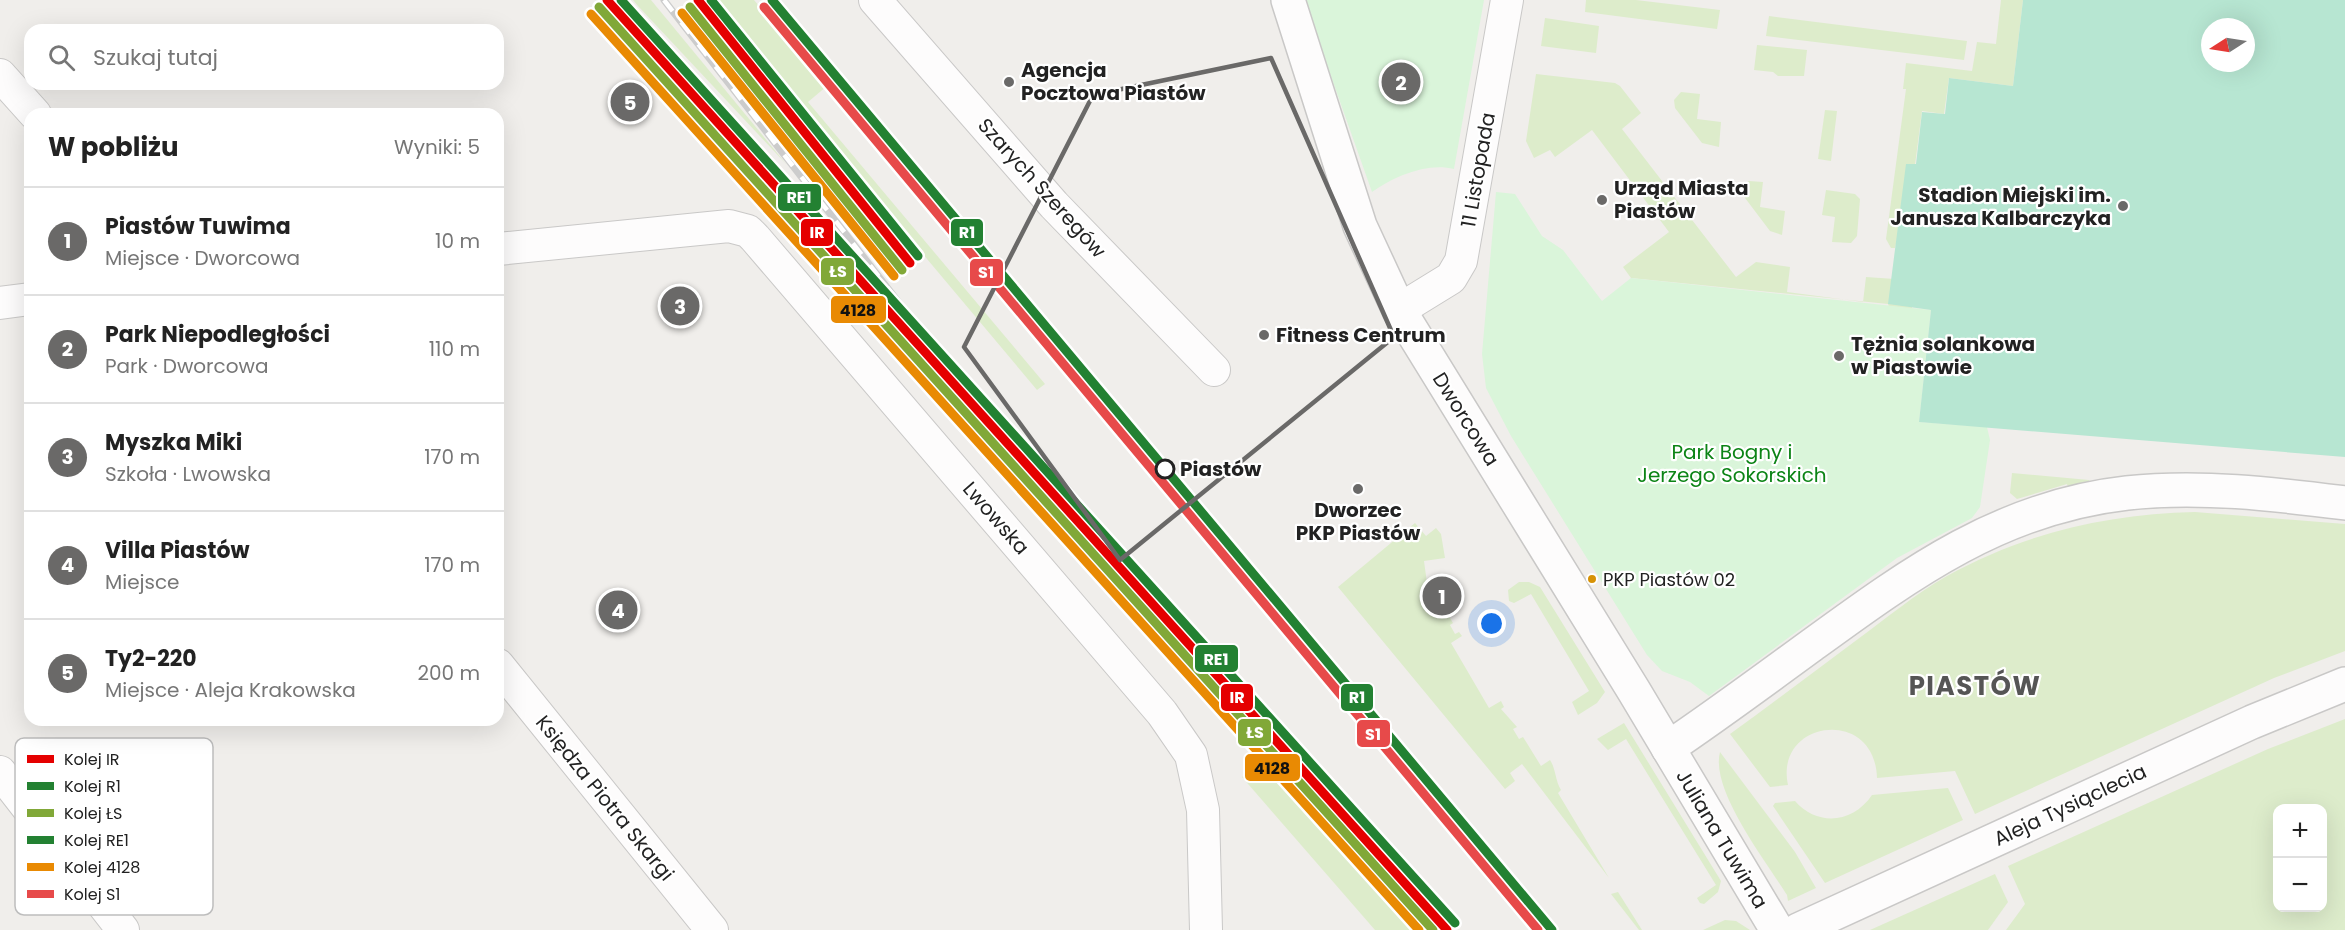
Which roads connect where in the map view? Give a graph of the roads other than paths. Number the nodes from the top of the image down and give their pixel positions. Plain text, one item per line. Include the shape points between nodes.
1 (875, 0) edge
2 (1288, 0) edge
3 (1507, 0) edge
4 (0, 75) edge
5 (30, 108) edge
6 (504, 248) edge
7 (24, 300) edge
8 (0, 303) edge
9 (1399, 310) junction
10 (1214, 370) dead end
11 (2345, 503) edge
12 (504, 672) edge
13 (2345, 684) edge
14 (1668, 748) junction
15 (0, 772) edge
16 (15, 791) edge
17 (111, 915) edge
18 (123, 930) edge
19 (712, 930) edge
20 (1206, 930) edge
21 (1777, 930) edge
22 (1798, 930) edge

1 - 10 street, Szarych Szeregów via 1054,205
2 - 9 street, Dworcowa via 1360,226
3 - 9 street, 11 Listopada via 1461,261 1451,278
4 - 5 street
6 - 20 street, Lwowska via 729,226 748,231 1162,713 1191,755 1203,810
7 - 8 street
9 - 14 street, Dworcowa
11 - 14 street via 2180,490 2127,493 2086,500 2005,525 1963,543 1915,572
12 - 19 street, Księdza Piotra Skargi
13 - 22 street, Aleja Tysiąclecia via 2241,727
14 - 21 street, Juliana Tuwima
15 - 16 street
17 - 18 street

